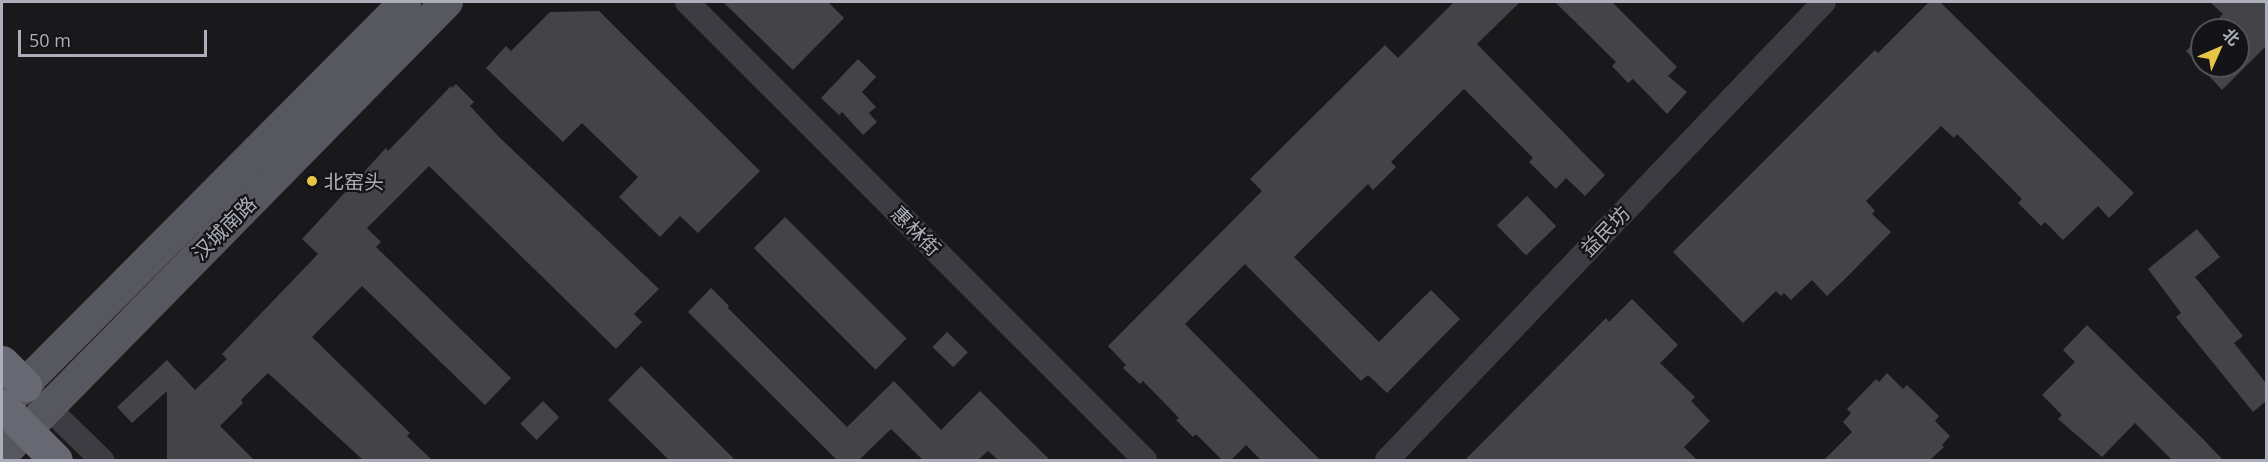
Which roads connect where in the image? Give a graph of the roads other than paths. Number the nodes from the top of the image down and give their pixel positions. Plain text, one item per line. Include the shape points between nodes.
1 (405, 2) edge
2 (447, 2) edge
3 (687, 2) edge
4 (1824, 2) edge
5 (2, 362) edge
6 (19, 401) edge
7 (2, 455) edge
8 (56, 460) edge
9 (102, 460) edge
10 (1145, 460) edge
11 (1387, 460) edge

1 - 6 main road, 汉城南路
2 - 6 main road, 汉城南路
3 - 10 street, 惠林街
4 - 11 street, 益民坊
5 - 6 highway
6 - 7 main road, 汉城南路
6 - 8 highway, bridge
6 - 9 street

